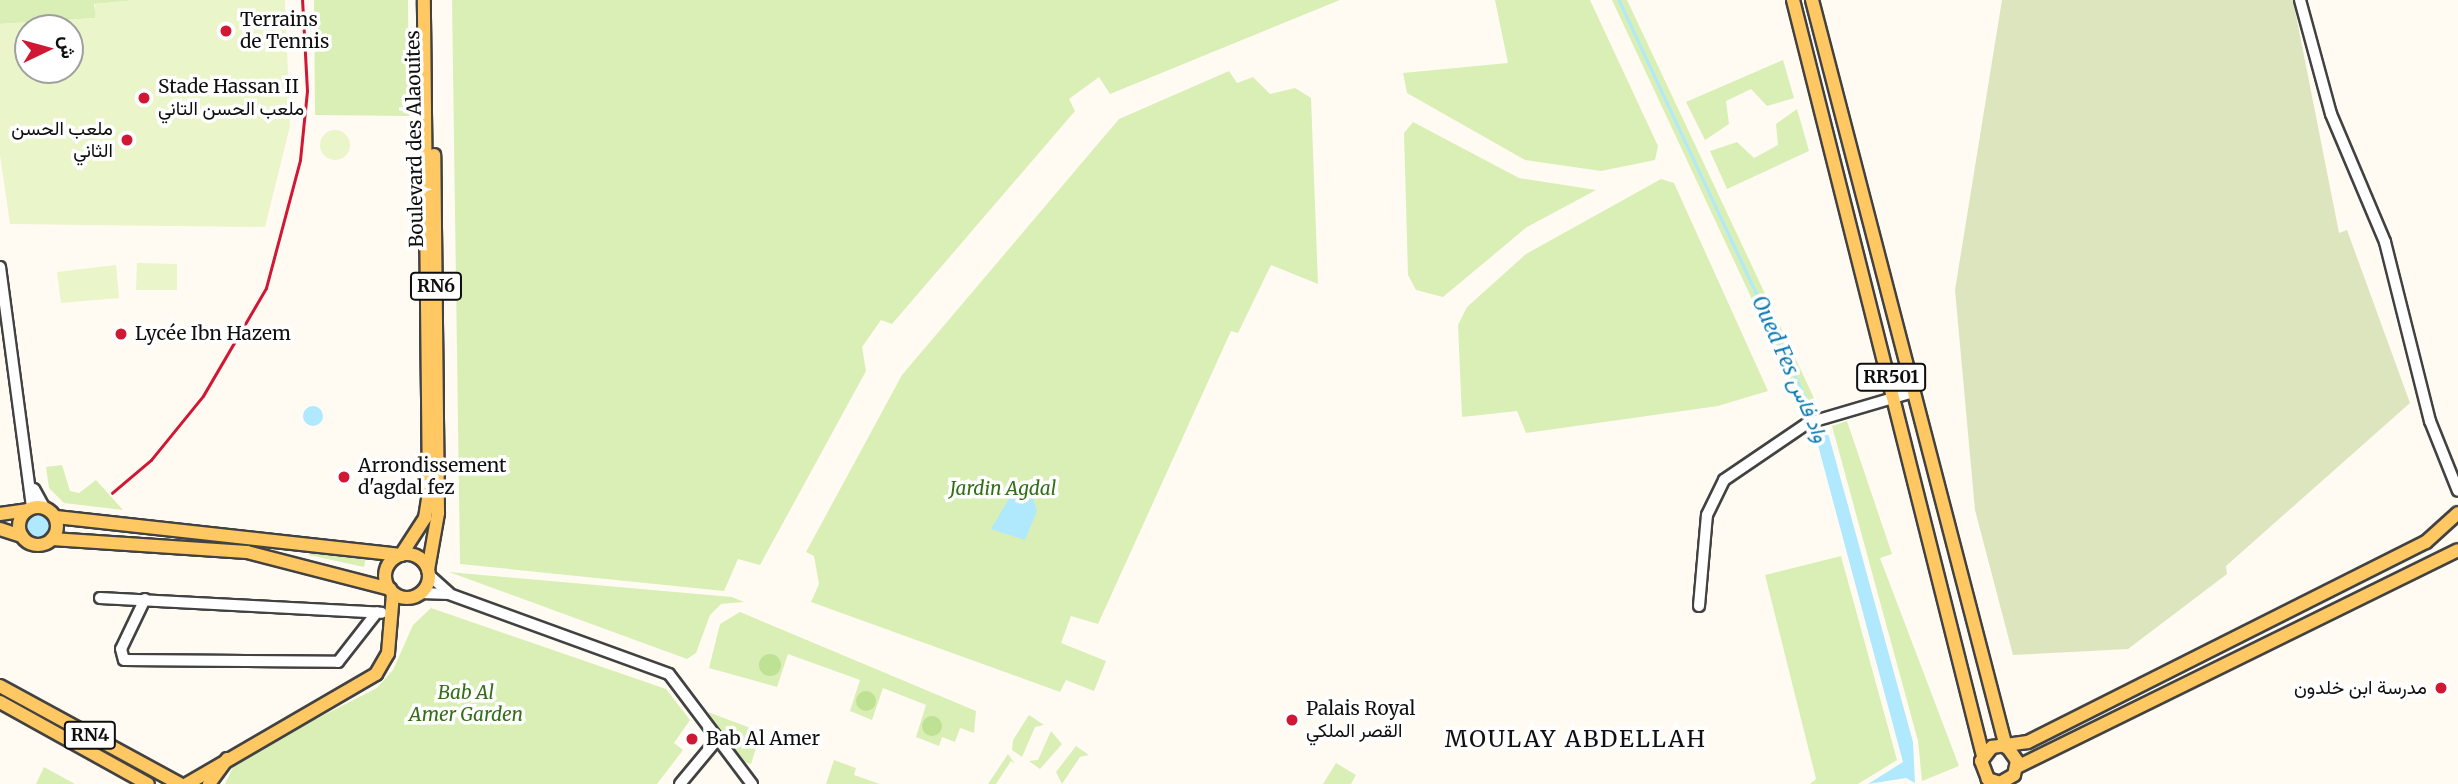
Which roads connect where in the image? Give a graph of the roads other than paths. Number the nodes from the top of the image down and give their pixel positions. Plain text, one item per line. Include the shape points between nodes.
1 (424, 0) edge
2 (432, 0) edge
3 (1793, 0) edge
4 (1812, 0) edge
5 (2300, 0) edge
6 (0, 267) edge
7 (3, 304) edge
8 (1913, 392) junction
9 (1896, 398) junction
10 (2458, 491) edge
11 (34, 508) junction
12 (2458, 513) edge
13 (0, 514) edge
14 (56, 517) junction
15 (0, 529) edge
16 (22, 536) junction
17 (52, 539) junction
18 (2458, 550) edge
19 (401, 555) junction
20 (429, 572) junction
21 (392, 591) junction
22 (449, 594) junction
23 (418, 595) junction
24 (100, 598) dead end
25 (145, 599) junction
26 (1699, 606) dead end
27 (377, 612) junction
28 (396, 614) junction
29 (0, 686) edge
30 (0, 702) edge
31 (715, 742) junction
32 (2007, 748) junction
33 (1983, 756) junction
34 (224, 763) junction
35 (2013, 776) edge
36 (1990, 781) edge
37 (148, 784) edge
38 (180, 784) edge
39 (187, 784) edge
40 (209, 784) edge
41 (217, 784) edge
42 (680, 784) edge
43 (752, 784) edge

1 - 19 main road, Boulevard des Alaouites / RN6 via 429,494 425,518
2 - 20 main road, Boulevard des Alaouites / RN6 via 438,513
3 - 9 main road, RR501
4 - 8 main road, RR501
5 - 10 street via 2331,114 2385,242 2430,421
6 - 7 street
7 - 11 street
8 - 9 street
8 - 32 main road, RR501
9 - 26 street via 1808,423 1724,480 1710,501
9 - 33 main road, RR501
11 - 13 main road
11 - 14 main road
11 - 16 main road via 19,522
12 - 32 main road via 2426,542
14 - 17 main road
14 - 19 main road
15 - 16 main road
16 - 17 main road via 34,545
17 - 21 main road via 247,552
18 - 35 main road, RR501
19 - 20 main road via 414,556
19 - 21 main road, RN6 via 387,570
20 - 22 street
20 - 23 main road, RN6
21 - 23 main road
21 - 28 main road, RN6
22 - 23 street
22 - 31 street via 669,674
23 - 28 main road, RN6
24 - 25 street
25 - 27 street
25 - 27 street via 121,649 124,660 338,662
27 - 28 street
28 - 34 main road, RN6 via 376,674
29 - 38 main road, RN4
30 - 37 main road, RN4
31 - 42 street
31 - 43 street
32 - 33 main road
32 - 35 main road, RR501
33 - 36 main road, RR501
34 - 39 main road, RN6
34 - 40 main road, RN6
34 - 41 main road
35 - 36 main road, RR501

